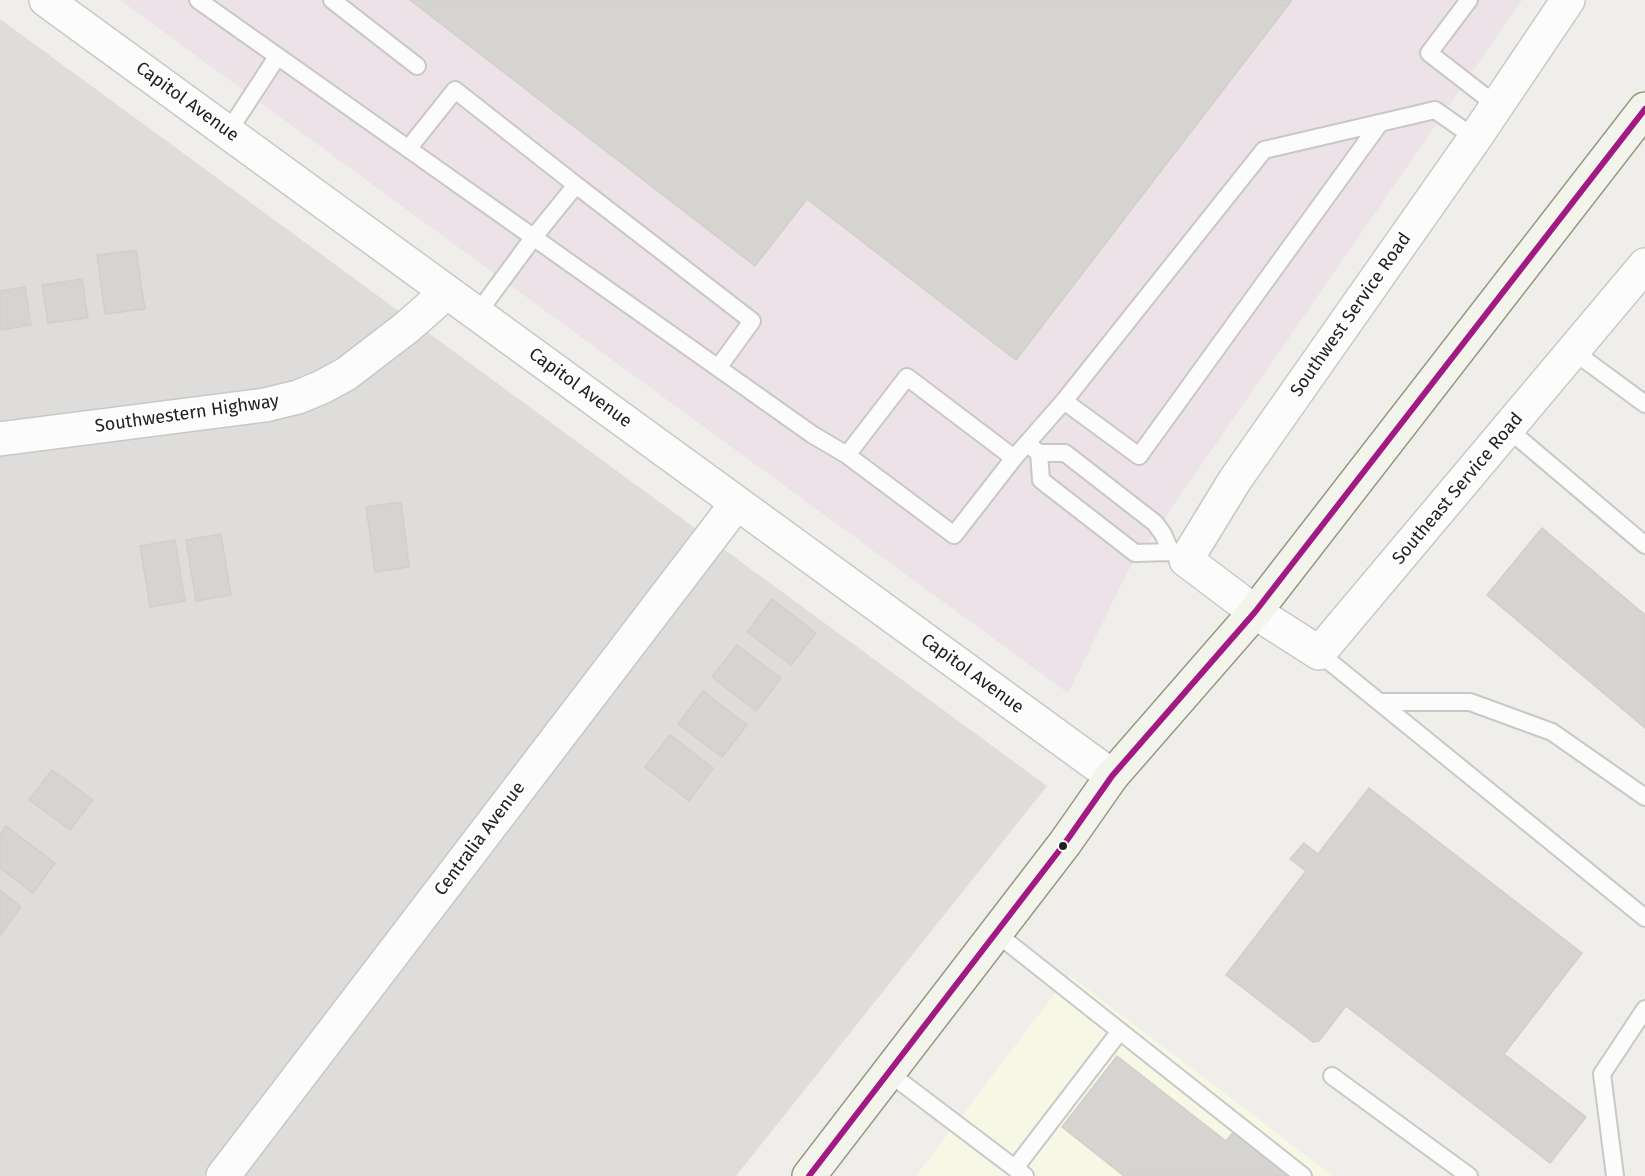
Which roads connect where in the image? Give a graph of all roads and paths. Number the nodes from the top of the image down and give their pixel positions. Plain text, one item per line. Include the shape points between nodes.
1 (46, 0) edge
2 (198, 0) edge
3 (332, 0) edge
4 (1469, 0) edge
5 (1568, 0) edge
6 (277, 57) junction
7 (417, 66) dead end
8 (1496, 105) junction
9 (1645, 109) edge
10 (1380, 123) junction
11 (228, 132) junction
12 (1475, 138) junction
13 (408, 149) junction
14 (576, 185) junction
15 (533, 238) junction
16 (1645, 265) edge
17 (447, 292) junction
18 (477, 314) junction
19 (1573, 351) junction
20 (718, 368) junction
21 (1064, 400) junction
22 (1645, 404) edge
23 (1508, 429) junction
24 (0, 439) edge
25 (1033, 448) junction
26 (847, 455) junction
27 (1014, 458) junction
28 (737, 503) junction
29 (1645, 545) edge
30 (1179, 556) junction
31 (1255, 612) junction
32 (1319, 653) junction
33 (1379, 702) junction
34 (1112, 776) junction
35 (1645, 797) edge
36 (1645, 918) edge
37 (996, 933) junction
38 (1645, 1010) edge
39 (1120, 1031) junction
40 (889, 1073) junction
41 (1332, 1076) dead end
42 (1020, 1172) edge
43 (223, 1176) edge
44 (809, 1176) edge
45 (1303, 1176) edge
46 (1468, 1176) edge
47 (1615, 1176) edge

1 - 11 street, Capitol Avenue
2 - 6 lane
3 - 7 lane
4 - 8 lane via 1430,53
5 - 8 street, Southwest Service Road
6 - 11 lane
6 - 13 lane
8 - 12 street, Southwest Service Road
9 - 31 main road
10 - 12 lane via 1435,110
10 - 21 lane via 1263,150
10 - 21 lane via 1139,456
11 - 17 street, Capitol Avenue
12 - 30 street, Southwest Service Road
13 - 14 lane via 455,90
13 - 15 lane
14 - 15 lane
14 - 20 lane via 752,321
15 - 18 lane
15 - 20 lane
16 - 19 street, Southeast Service Road
17 - 18 street, Capitol Avenue
17 - 24 street, Southwestern Highway via 346,374 298,397 265,405
18 - 28 street, Capitol Avenue
19 - 22 lane
19 - 23 street, Southeast Service Road
20 - 26 lane
21 - 25 lane
23 - 29 lane
23 - 32 street, Southeast Service Road
25 - 27 lane
25 - 30 lane via 1065,453 1155,522
25 - 30 lane via 1041,480 1135,553
26 - 27 lane via 954,535
26 - 27 lane via 907,377
28 - 34 street, Capitol Avenue
28 - 43 street, Centralia Avenue
30 - 31 street
31 - 32 street
31 - 34 main road
32 - 33 lane
33 - 35 lane via 1470,702 1552,732
33 - 36 lane
34 - 37 main road
37 - 39 lane
37 - 40 main road
38 - 47 lane via 1602,1074
39 - 42 lane
39 - 45 lane
40 - 42 lane
40 - 44 main road
41 - 46 lane

